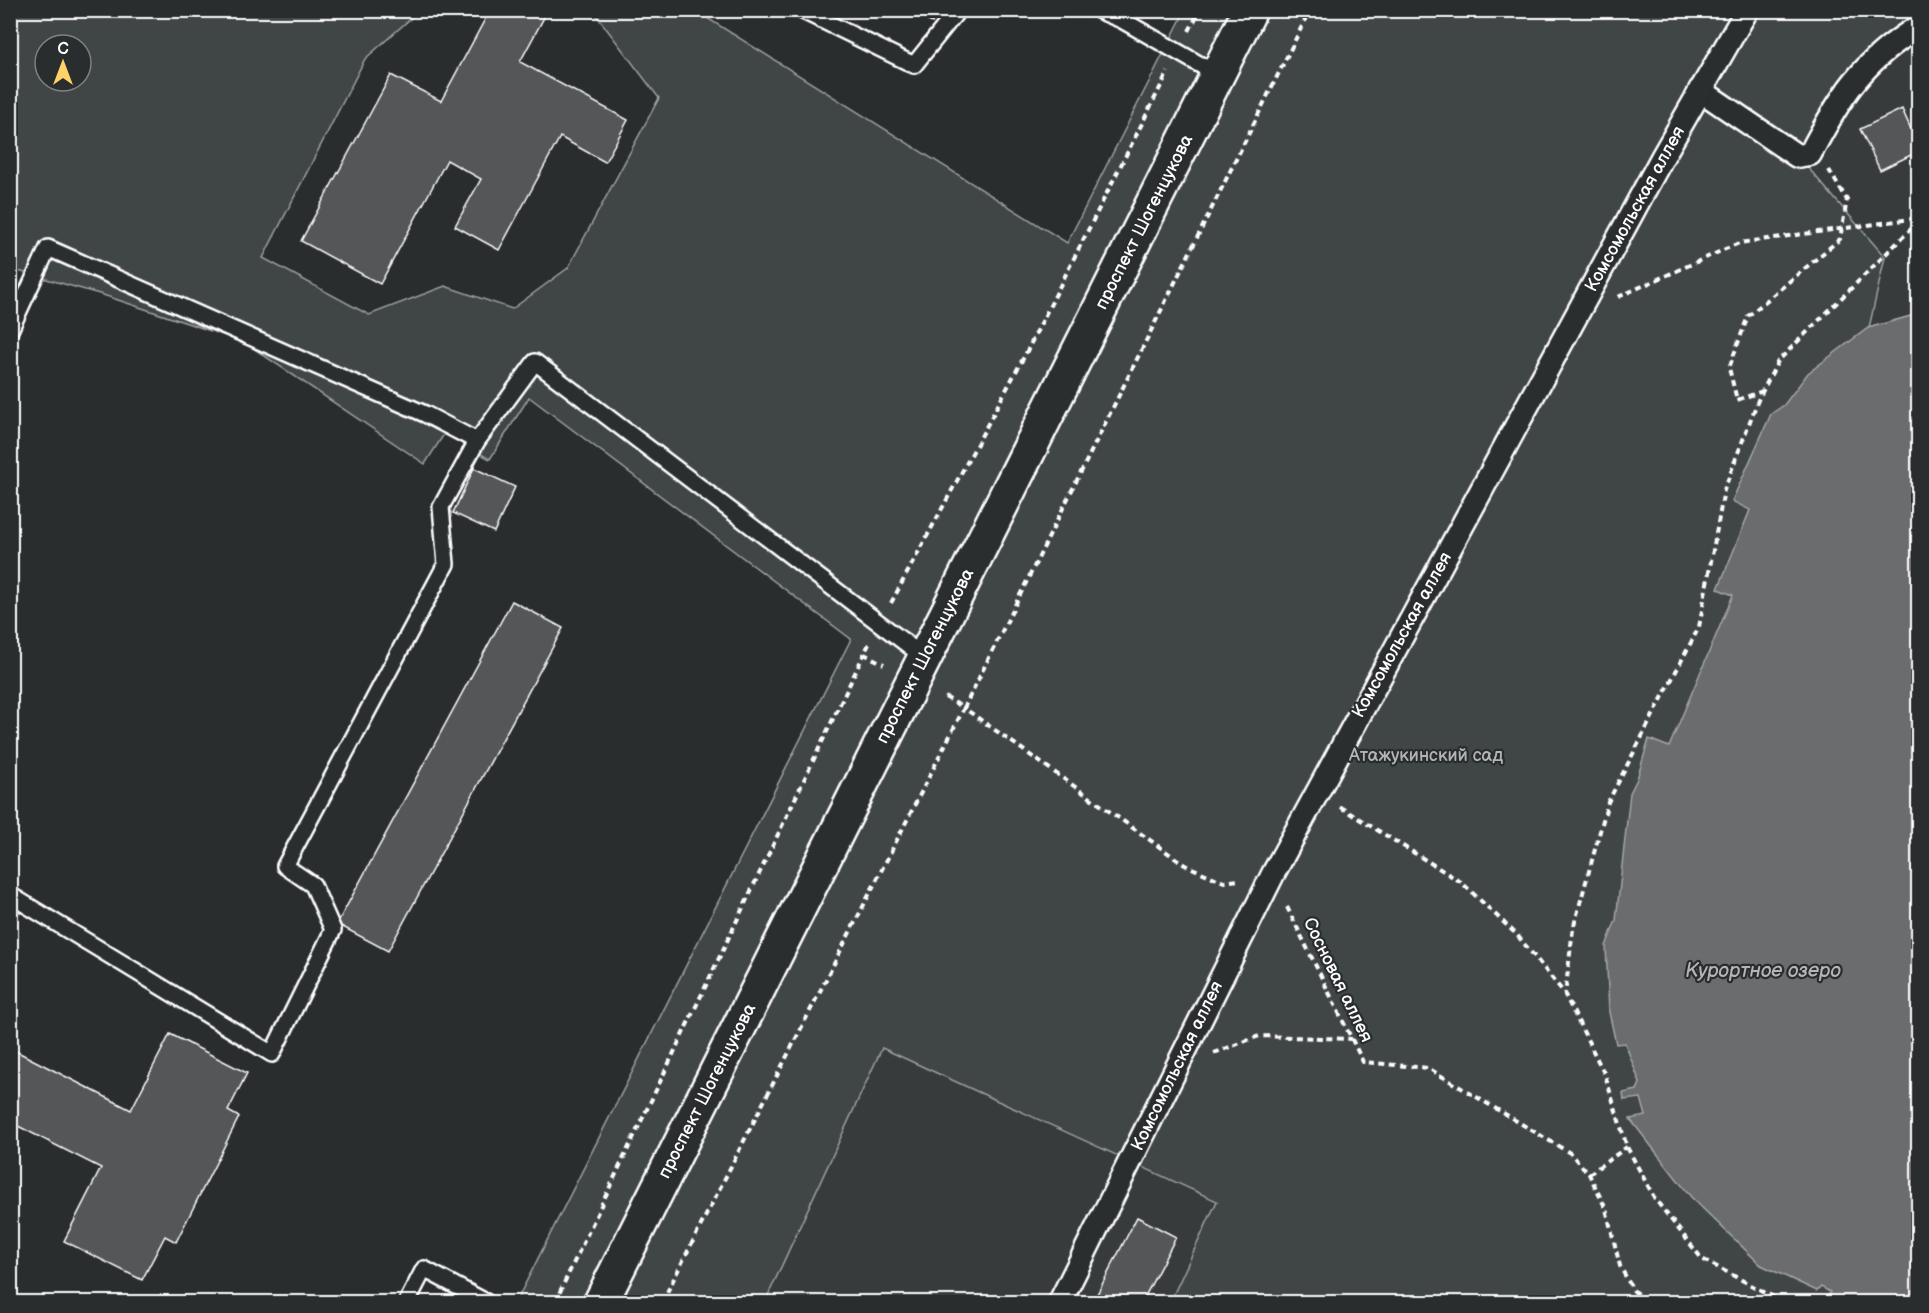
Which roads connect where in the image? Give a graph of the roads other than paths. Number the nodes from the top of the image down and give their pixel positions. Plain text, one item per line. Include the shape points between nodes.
1 (801, 10) edge
2 (958, 10) edge
3 (1098, 10) edge
4 (1250, 10) edge
5 (1747, 10) edge
6 (1918, 27) edge
7 (1218, 75) junction
8 (1700, 90) junction
9 (10, 330) edge
10 (477, 441) junction
11 (924, 657) junction
12 (10, 895) edge
13 (407, 1302) edge
14 (486, 1302) edge
15 (601, 1302) edge
16 (1060, 1302) edge

1 - 2 lane via 914,65
3 - 7 lane
4 - 7 street, проспект Шогенцукова
5 - 8 street, Комсомольская аллея
6 - 8 street via 1869,62 1834,109 1809,154 1797,156
7 - 11 street, проспект Шогенцукова
8 - 16 street, Комсомольская аллея via 1316,792
9 - 10 lane via 48,248 425,414
10 - 11 lane via 535,362
10 - 12 lane via 441,507 446,564 285,866 313,885 333,930 272,1054
11 - 15 street, проспект Шогенцукова
13 - 14 lane via 424,1269

